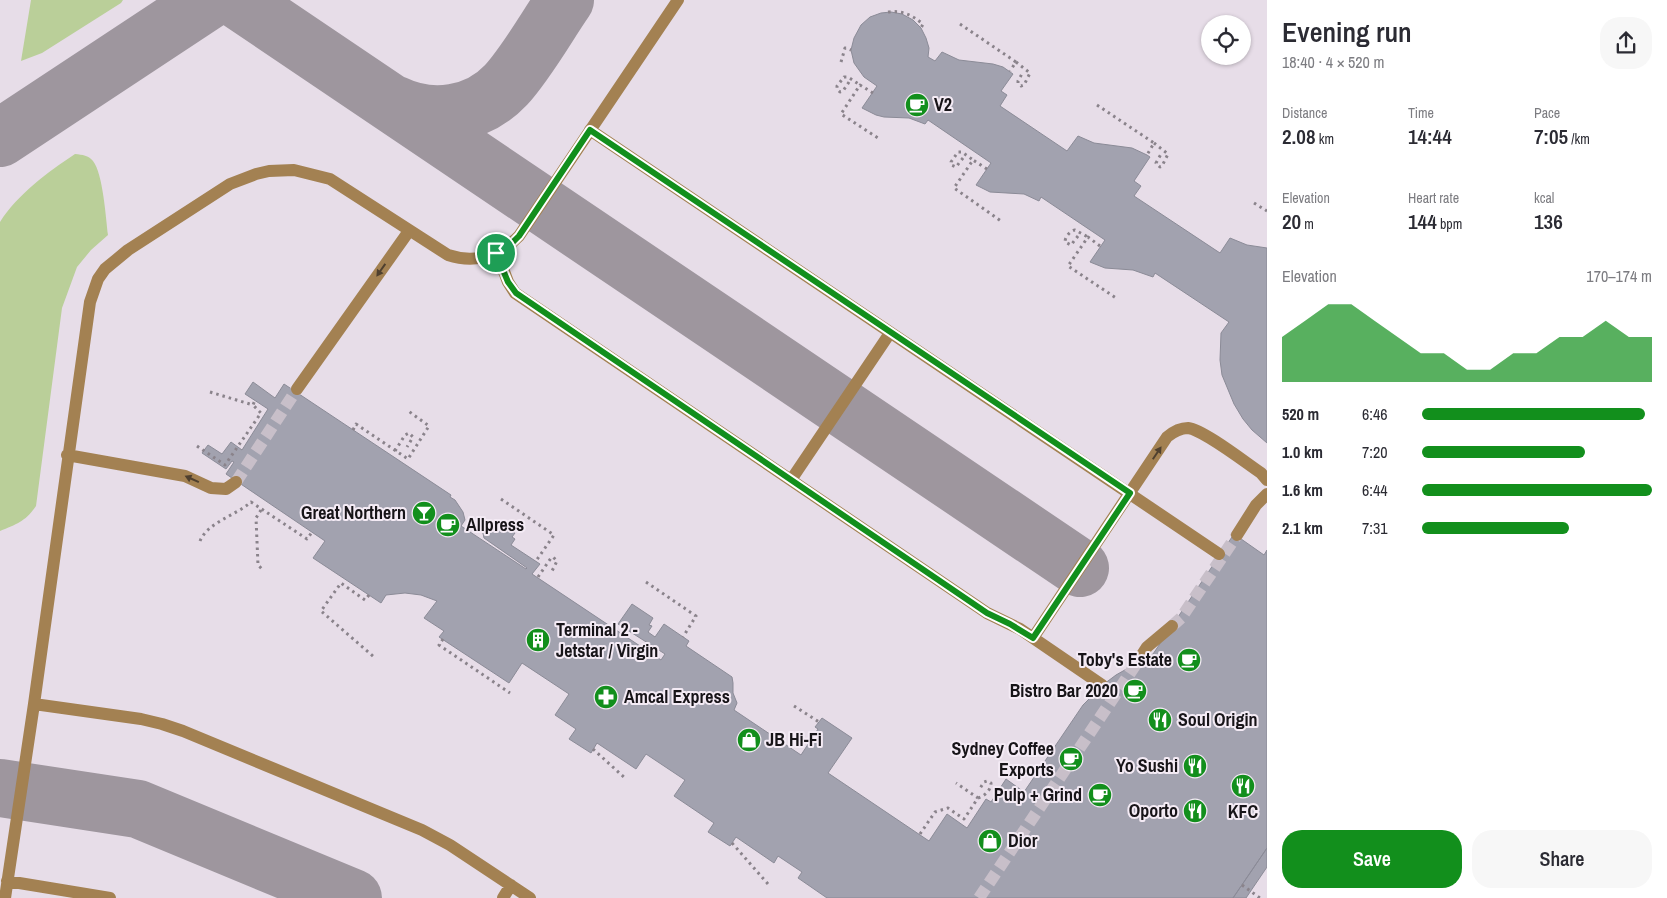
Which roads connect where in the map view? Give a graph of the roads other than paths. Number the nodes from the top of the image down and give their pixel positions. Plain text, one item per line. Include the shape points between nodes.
1 (678, 0) edge
2 (590, 130) junction
3 (409, 230) junction
4 (496, 253) junction
5 (890, 333) junction
6 (297, 390) tunnel mouth
7 (68, 455) junction
8 (791, 480) junction
9 (1267, 480) edge
10 (236, 482) tunnel mouth
11 (1130, 493) junction
12 (1267, 494) edge
13 (1237, 535) tunnel mouth
14 (1219, 554) dead end
15 (1172, 626) tunnel mouth
16 (1033, 638) junction
17 (1138, 661) tunnel mouth
18 (1102, 685) dead end
19 (34, 704) junction
20 (7, 881) junction
21 (511, 885) junction
22 (5, 898) edge
23 (110, 898) edge
24 (503, 898) edge
25 (530, 898) edge

1 - 2 lane
2 - 4 lane via 519,236
2 - 5 lane
3 - 4 lane via 434,248 458,259 483,258
3 -> 6 lane
3 - 7 lane via 330,179 294,170 269,171 230,184 136,245 105,269 93,290
4 - 8 lane via 516,293
5 - 8 lane
5 - 11 lane
10 -> 7 lane via 226,489 211,488 185,476
7 - 19 lane
8 - 16 lane via 987,613
11 -> 9 lane via 1167,437 1188,428 1203,434
11 - 14 lane
11 - 16 lane
12 - 13 lane
15 - 17 lane via 1146,647
16 - 18 lane
19 - 20 lane
19 - 21 lane via 141,719 183,731 422,830
20 - 22 lane
20 - 23 lane
21 - 24 lane
21 - 25 lane

